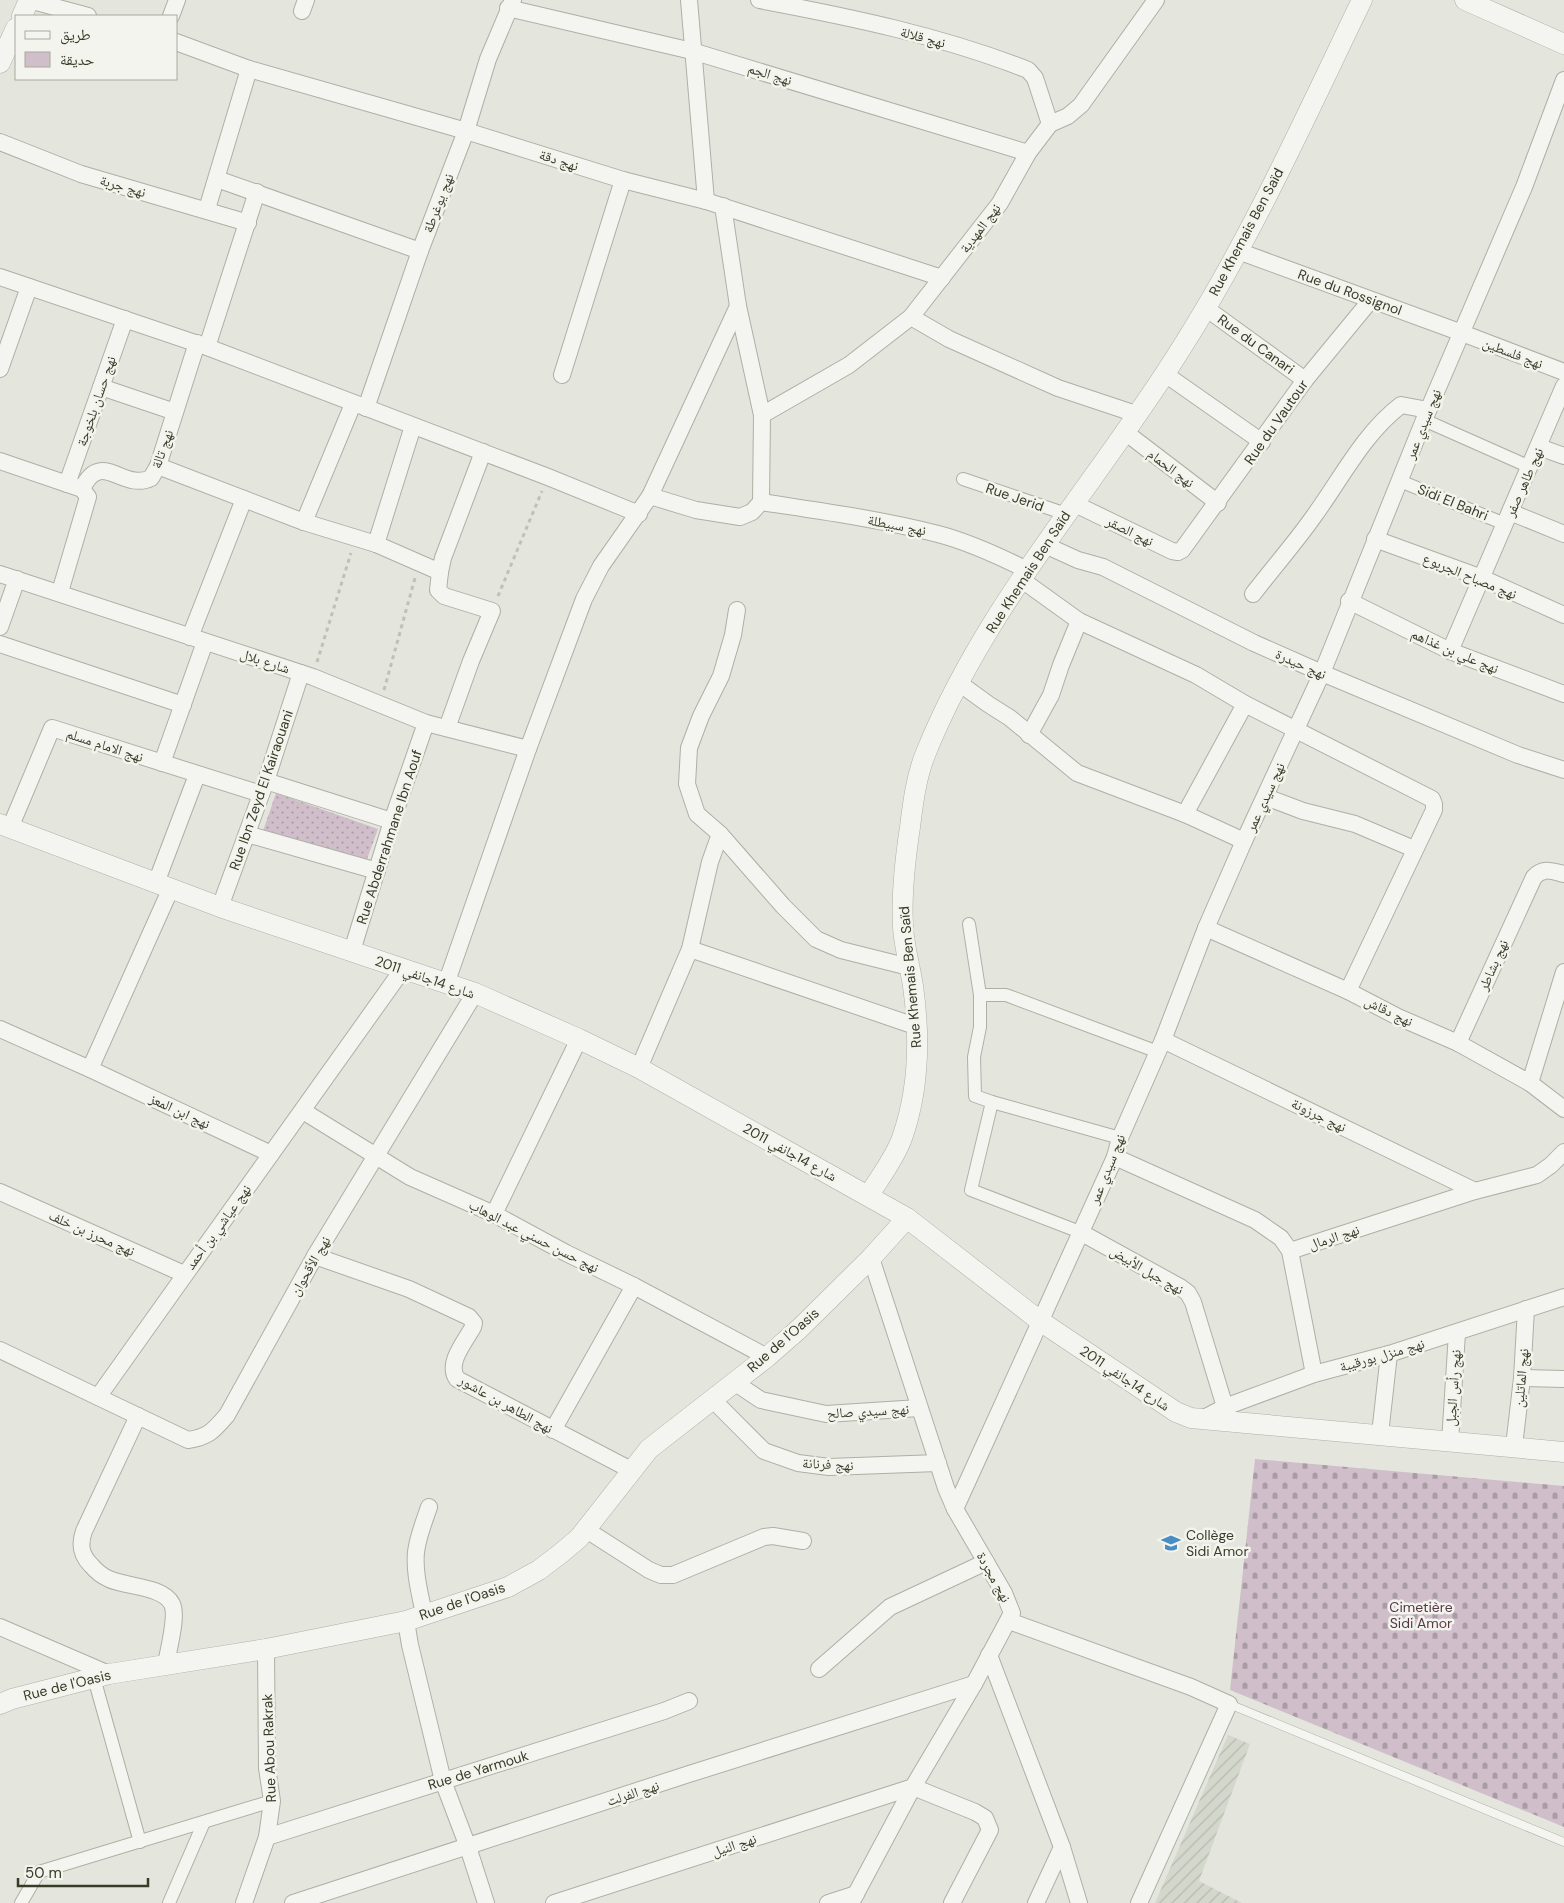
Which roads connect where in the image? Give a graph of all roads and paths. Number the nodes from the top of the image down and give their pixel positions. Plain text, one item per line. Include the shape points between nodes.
1 (29, 0) edge
2 (177, 0) edge
3 (689, 0) edge
4 (759, 0) edge
5 (1156, 0) edge
6 (1362, 0) edge
7 (1465, 0) edge
8 (511, 4) edge
9 (22, 15) edge
10 (84, 15) edge
11 (171, 15) edge
12 (15, 30) edge
13 (178, 43) edge
14 (1564, 44) edge
15 (692, 51) junction
16 (0, 63) edge
17 (249, 69) junction
18 (1564, 80) edge
19 (1050, 124) junction
20 (466, 131) junction
21 (0, 142) edge
22 (1028, 153) junction
23 (216, 178) junction
24 (623, 180) junction
25 (257, 192) junction
26 (706, 201) junction
27 (723, 206) junction
28 (207, 210) junction
29 (248, 223) junction
30 (420, 251) junction
31 (1238, 251) junction
32 (0, 277) edge
33 (942, 278) junction
34 (29, 287) junction
35 (1370, 300) junction
36 (738, 306) junction
37 (1206, 308) junction
38 (911, 317) junction
39 (125, 319) junction
40 (1462, 333) junction
41 (202, 345) junction
42 (0, 369) edge
43 (1564, 372) edge
44 (1165, 374) junction
45 (562, 375) dead end
46 (1305, 380) junction
47 (1564, 386) edge
48 (101, 388) junction
49 (359, 406) junction
50 (175, 412) junction
51 (1136, 414) junction
52 (762, 415) junction
53 (1426, 415) junction
54 (413, 426) junction
55 (1125, 432) junction
56 (1262, 442) junction
57 (1540, 447) junction
58 (484, 452) junction
59 (1564, 456) edge
60 (0, 462) edge
61 (158, 466) junction
62 (1530, 467) junction
63 (548, 477) junction
64 (963, 479) dead end
65 (1400, 481) junction
66 (75, 486) junction
67 (650, 496) junction
68 (244, 499) junction
69 (761, 502) junction
70 (1218, 503) junction
71 (1070, 509) junction
72 (640, 514) junction
73 (1508, 518) junction
74 (304, 522) junction
75 (1564, 534) edge
76 (355, 538) junction
77 (1375, 539) junction
78 (376, 544) junction
79 (1045, 545) junction
80 (1186, 546) joint
81 (420, 562) junction
82 (440, 572) junction
83 (0, 574) edge
84 (1025, 575) junction
85 (1482, 578) junction
86 (17, 579) junction
87 (60, 592) junction
88 (1253, 594) dead end
89 (1349, 601) junction
90 (737, 610) dead end
91 (492, 611) junction
92 (1564, 615) edge
93 (1080, 621) junction
94 (0, 627) edge
95 (197, 640) junction
96 (0, 644) edge
97 (1450, 651) junction
98 (1322, 673) junction
99 (307, 675) junction
100 (959, 682) junction
101 (1564, 694) edge
102 (1245, 704) junction
103 (183, 705) junction
104 (380, 705) junction
105 (426, 723) junction
106 (447, 728) junction
107 (1295, 730) junction
108 (1029, 735) junction
109 (528, 749) junction
110 (162, 763) junction
111 (1564, 770) edge
112 (197, 775) junction
113 (264, 788) junction
114 (1266, 797) junction
115 (1185, 814) junction
116 (392, 821) junction
117 (5, 826) edge
118 (248, 834) junction
119 (720, 834) junction
120 (1244, 841) junction
121 (1414, 849) junction
122 (378, 871) junction
123 (1564, 874) edge
124 (164, 885) junction
125 (220, 906) junction
126 (969, 924) dead end
127 (1206, 928) junction
128 (690, 949) junction
129 (352, 951) junction
130 (909, 967) junction
131 (403, 969) junction
132 (1564, 972) edge
133 (446, 984) junction
134 (1348, 991) junction
135 (475, 993) junction
136 (980, 995) junction
137 (916, 1026) junction
138 (0, 1029) edge
139 (578, 1039) junction
140 (1458, 1043) junction
141 (1161, 1046) junction
142 (639, 1068) junction
143 (90, 1069) junction
144 (1530, 1083) junction
145 (992, 1102) junction
146 (1564, 1108) edge
147 (303, 1111) junction
148 (1120, 1138) junction
149 (1564, 1152) edge
150 (271, 1154) junction
151 (375, 1155) junction
152 (1115, 1157) junction
153 (1474, 1191) junction
154 (0, 1192) edge
155 (869, 1196) junction
156 (494, 1214) junction
157 (907, 1218) junction
158 (1080, 1232) junction
159 (1290, 1252) junction
160 (315, 1256) junction
161 (871, 1258) junction
162 (184, 1274) junction
163 (634, 1286) junction
164 (1564, 1298) edge
165 (1526, 1309) junction
166 (1040, 1320) junction
167 (1457, 1333) junction
168 (0, 1350) edge
169 (1389, 1354) junction
170 (767, 1357) junction
171 (1314, 1374) junction
172 (1522, 1378) junction
173 (1564, 1379) edge
174 (734, 1382) junction
175 (98, 1397) junction
176 (712, 1399) junction
177 (1225, 1407) junction
178 (919, 1408) junction
179 (138, 1416) junction
180 (1202, 1419) junction
181 (553, 1430) junction
182 (1380, 1434) junction
183 (1450, 1442) junction
184 (1514, 1446) junction
185 (1564, 1452) edge
186 (938, 1462) junction
187 (631, 1470) junction
188 (429, 1507) dead end
189 (955, 1509) junction
190 (585, 1529) junction
191 (803, 1541) dead end
192 (986, 1562) junction
193 (415, 1618) junction
194 (1009, 1621) junction
195 (0, 1627) edge
196 (266, 1649) junction
197 (989, 1655) junction
198 (166, 1665) junction
199 (819, 1669) dead end
200 (102, 1676) junction
201 (974, 1684) junction
202 (689, 1701) dead end
203 (0, 1704) edge
204 (1229, 1704) junction
205 (443, 1781) junction
206 (914, 1787) junction
207 (272, 1801) junction
208 (204, 1822) junction
209 (267, 1837) junction
210 (140, 1842) junction
211 (1564, 1842) edge
212 (468, 1847) junction
213 (1062, 1847) junction
214 (853, 1899) edge
215 (21, 1903) edge
216 (169, 1903) edge
217 (244, 1903) edge
218 (293, 1903) edge
219 (486, 1903) edge
220 (557, 1903) edge
221 (828, 1903) edge
222 (952, 1903) edge
223 (1036, 1903) edge
224 (1079, 1903) edge
225 (1138, 1903) edge

1 - 9 street
1 - 10 street
2 - 11 street
3 - 15 street
4 - 19 street, نهج قلالة via 929,37 1028,70 1035,78
5 - 19 street, نهج المهدية via 1081,105 1068,116
6 - 31 street, Rue Khemais Ben Saïd
7 - 14 street
8 - 15 street, نهج الجم
8 - 20 street, نهج يوغرطة via 488,59
12 - 16 street
13 - 17 street, نهج دقة
15 - 22 street, نهج الجم
15 - 26 street
17 - 20 street, نهج دقة
17 - 23 street
18 - 40 street, نهج سيدي عمر via 1524,187
19 - 22 street, نهج المهدية
20 - 24 street, نهج دقة
20 - 30 street, نهج يوغرطة
21 - 28 street, نهج جربة via 81,174
22 - 33 street, نهج المهدية via 1000,203
23 - 25 street
23 - 28 street
24 - 26 street, نهج دقة
24 - 45 street
25 - 29 street, نهج تالة
25 - 30 street
26 - 27 street, نهج دقة
27 - 33 street, نهج دقة
27 - 36 street
28 - 29 street, نهج جربة
29 - 41 street, نهج تالة
30 - 49 street, نهج يوغرطة
31 - 35 street, Rue du Rossignol
31 - 37 street, Rue Khemais Ben Saïd
32 - 34 street
33 - 38 street, نهج المهدية
34 - 39 street
34 - 42 street
35 - 40 street, Rue du Rossignol
35 - 46 street, Rue du Vautour
36 - 52 street
36 - 67 street
37 - 44 street, Rue Khemais Ben Saïd
37 - 46 street, Rue du Canari
38 - 51 street via 949,339 1049,385
38 - 52 street, نهج المهدية via 849,365
39 - 41 street
39 - 48 street, نهج حسان بلخوجة
40 - 43 street, نهج فلسطين
40 - 53 street, نهج سيدي عمر
41 - 49 street
41 - 50 street, نهج تالة
44 - 51 street, Rue Khemais Ben Saïd
44 - 56 street
46 - 56 street, Rue du Vautour
47 - 57 street, نهج طاهر صفر
48 - 50 street
48 - 66 street, نهج حسان بلخوجة
49 - 54 street
49 - 74 street, نهج يوغرطة
50 - 61 street, نهج تالة
51 - 55 street, Rue Khemais Ben Saïd
52 - 69 street
53 - 62 street
53 - 65 street, نهج سيدي عمر
53 - 88 street via 1401,405 1388,415
54 - 58 street
54 - 78 street
55 - 70 street, نهج الحمام
55 - 71 street, Rue Khemais Ben Saïd
56 - 70 street, Rue du Vautour
57 - 59 street
57 - 62 street, نهج طاهر صفر
58 - 63 street
58 - 82 street
60 - 66 street
61 - 66 street, نهج تالة via 151,478 140,482 101,470
61 - 68 street
62 - 73 street, نهج طاهر صفر
63 - 72 street
63 - 91 path
64 - 71 street, Rue Jerid
65 - 73 street, Sidi El Bahri
65 - 77 street, نهج سيدي عمر
66 - 87 street via 88,497
67 - 69 street via 696,510 740,517 752,512
67 - 72 street
68 - 74 street
68 - 95 street
69 - 84 street, نهج سبيطلة via 832,512 939,534 985,550
70 - 80 street, Rue du Vautour
71 - 79 street, Rue Khemais Ben Saïd
71 - 80 street, نهج الصقر via 1172,551 1178,552
72 - 109 street via 616,543 584,598
73 - 75 street
73 - 85 street, نهج طاهر صفر
74 - 76 street
76 - 78 street
76 - 99 path
77 - 85 street, نهج مصباح الجربوع
77 - 89 street, نهج سيدي عمر
78 - 81 street
79 - 84 street, Rue Khemais Ben Saïd
79 - 98 street, نهج حيدرة via 1103,567 1254,643
81 - 82 street
81 - 104 path
82 - 91 street via 438,590 444,596
83 - 86 street, شارع بلال
84 - 93 street, نهج سبيطلة
84 - 100 street, Rue Khemais Ben Saïd
85 - 92 street, نهج مصباح الجربوع
85 - 97 street, نهج طاهر صفر
86 - 87 street, شارع بلال
86 - 94 street
87 - 95 street, شارع بلال
89 - 97 street, نهج علي بن غذاهم
89 - 98 street, نهج سيدي عمر
90 - 119 street via 721,676 701,716 690,748 687,775 697,814
91 - 106 street
93 - 102 street, نهج سبيطلة via 1196,675
93 - 108 street via 1050,695
95 - 99 street, شارع بلال
95 - 103 street
96 - 103 street
97 - 101 street, نهج علي بن غذاهم
98 - 107 street, نهج سيدي عمر
98 - 111 street, نهج حيدرة via 1518,755
99 - 104 street, شارع بلال
99 - 113 street, Rue Ibn Zeyd El Kairaouani
100 - 108 street
100 - 130 street, Rue Khemais Ben Saïd via 923,760 914,801 903,878 903,929
102 - 107 street, نهج سبيطلة
102 - 115 street
103 - 110 street
104 - 105 street, شارع بلال
105 - 106 street, شارع بلال
105 - 116 street, Rue Abderrahmane Ibn Aouf
106 - 109 street, شارع بلال
107 - 114 street, نهج سيدي عمر
107 - 121 street, نهج سبيطلة via 1432,799 1434,810
108 - 115 street via 1077,773
109 - 133 street
110 - 112 street, نهج الامام مسلم
110 - 117 street, نهج الامام مسلم via 52,728
112 - 113 street, نهج الامام مسلم
112 - 124 street
113 - 116 street, نهج الامام مسلم
113 - 118 street, Rue Ibn Zeyd El Kairaouani
114 - 120 street, نهج سيدي عمر
114 - 121 street via 1303,811 1355,824
115 - 120 street
116 - 122 street, Rue Abderrahmane Ibn Aouf
117 - 124 street, شارع 14جانفي 2011
118 - 122 street
118 - 125 street, Rue Ibn Zeyd El Kairaouani
119 - 128 street via 710,862
119 - 130 street via 816,939 841,950
120 - 127 street, نهج سيدي عمر
121 - 134 street
122 - 129 street, Rue Abderrahmane Ibn Aouf
123 - 140 street, نهج بشاطر via 1548,870 1539,872 1528,887
124 - 125 street, شارع 14جانفي 2011
124 - 143 street
125 - 129 street, شارع 14جانفي 2011
126 - 136 street
127 - 134 street, نهج دقاش
127 - 141 street, نهج سيدي عمر
128 - 137 street
128 - 142 street
129 - 131 street, شارع 14جانفي 2011
130 - 137 street, Rue Khemais Ben Saïd
131 - 133 street, شارع 14جانفي 2011
131 - 147 street, نهج عياشي بن أحمد
132 - 144 street
133 - 135 street, شارع 14جانفي 2011
134 - 140 street, نهج دقاش
135 - 139 street, شارع 14جانفي 2011
135 - 151 street, نهج الأقحوان
136 - 141 street via 1006,995
136 - 145 street via 980,1028 974,1057 975,1096
137 - 155 street, Rue Khemais Ben Saïd via 912,1097 903,1136
138 - 143 street, نهج ابن المعز
139 - 142 street, شارع 14جانفي 2011
139 - 156 street
140 - 144 street, نهج دقاش
141 - 148 street, نهج سيدي عمر
141 - 153 street, نهج جرزونة
142 - 155 street, شارع 14جانفي 2011
143 - 150 street, نهج ابن المعز
144 - 146 street, نهج دقاش
145 - 148 street
145 - 158 street via 971,1190
147 - 150 street, نهج عياشي بن أحمد
147 - 151 street, نهج حسن حسني عبد الوهاب
148 - 152 street, نهج سيدي عمر
149 - 153 street, نهج الرمال via 1537,1175
150 - 162 street, نهج عياشي بن أحمد
151 - 156 street, نهج حسن حسني عبد الوهاب via 410,1177
151 - 160 street, نهج الأقحوان
152 - 158 street, نهج سيدي عمر
152 - 159 street, نهج الرمال via 1256,1220 1281,1238
153 - 159 street, نهج الرمال
154 - 162 street, نهج محرز بن خلف
155 - 157 street, شارع 14جانفي 2011
156 - 163 street, نهج حسن حسني عبد الوهاب
157 - 161 street, Rue de l'Oasis
157 - 166 street, شارع 14جانفي 2011
158 - 166 street, نهج سيدي عمر
158 - 177 street, نهج جبل الأبيض via 1188,1293
159 - 171 street
160 - 179 street, نهج الأقحوان via 227,1415 213,1431 202,1438 188,1440
160 - 181 street, نهج الطاهر بن عاشور via 409,1289 469,1317 473,1327 453,1364 453,1374
161 - 170 street, Rue de l'Oasis
161 - 178 street, نهج مجردة
162 - 175 street, نهج عياشي بن أحمد
163 - 170 street, نهج حسن حسني عبد الوهاب
163 - 181 street
164 - 165 street, نهج منزل بورقيبة
165 - 167 street, نهج منزل بورقيبة
165 - 172 street, نهج الماتلين
166 - 180 street, شارع 14جانفي 2011 via 1176,1412
166 - 189 street, نهج سيدي عمر
167 - 169 street, نهج منزل بورقيبة
167 - 183 street, نهج رأس الجبل
168 - 175 street
169 - 171 street, نهج منزل بورقيبة
169 - 182 street
170 - 174 street, Rue de l'Oasis
171 - 177 street, نهج منزل بورقيبة
172 - 173 street
172 - 184 street, نهج الماتلين
174 - 176 street, Rue de l'Oasis
174 - 178 street, نهج سيدي صالح via 761,1400 826,1414
175 - 179 street, نهج الأقحوان
176 - 186 street, نهج فرنانة via 764,1451 798,1463 829,1467
176 - 187 street, Rue de l'Oasis via 649,1450
177 - 180 street, نهج منزل بورقيبة
178 - 186 street, نهج مجردة
179 - 198 street via 84,1531 81,1550 86,1560 110,1580 152,1590 171,1602 174,1612
180 - 182 street, شارع 14جانفي 2011
181 - 187 street, نهج الطاهر بن عاشور
182 - 183 street, شارع 14جانفي 2011
183 - 184 street, شارع 14جانفي 2011
184 - 185 street, شارع 14جانفي 2011
186 - 189 street, نهج مجردة
187 - 190 street, Rue de l'Oasis
188 - 193 street via 416,1554
189 - 192 street, نهج مجردة
190 - 191 street via 661,1576 673,1575 764,1537
190 - 193 street, Rue de l'Oasis via 539,1570 508,1587
192 - 194 street, نهج مجردة via 1010,1603 1012,1613
192 - 199 street via 890,1607
193 - 196 street, Rue de l'Oasis
193 - 205 street via 410,1645
194 - 197 street, نهج مجردة
194 - 204 street
195 - 200 street
196 - 198 street, Rue de l'Oasis
196 - 207 street, Rue Abou Rakrak via 267,1768
197 - 201 street, نهج مجردة
197 - 213 street
198 - 200 street, Rue de l'Oasis
200 - 203 street, Rue de l'Oasis
200 - 210 street
201 - 206 street, نهج مجردة
201 - 212 street, نهج الفرلت
202 - 205 street, Rue de Yarmouk
204 - 211 lane
204 - 225 street
205 - 209 street, Rue de Yarmouk
205 - 212 street
206 - 214 street, نهج مجردة
206 - 220 street, نهج النيل
206 - 222 street via 986,1818 990,1830
207 - 208 street
207 - 209 street, Rue Abou Rakrak
208 - 210 street
208 - 216 street
209 - 217 street, Rue Abou Rakrak
210 - 215 street via 39,1872
212 - 218 street, نهج الفرلت
212 - 219 street
213 - 223 street
213 - 224 street
214 - 221 street

